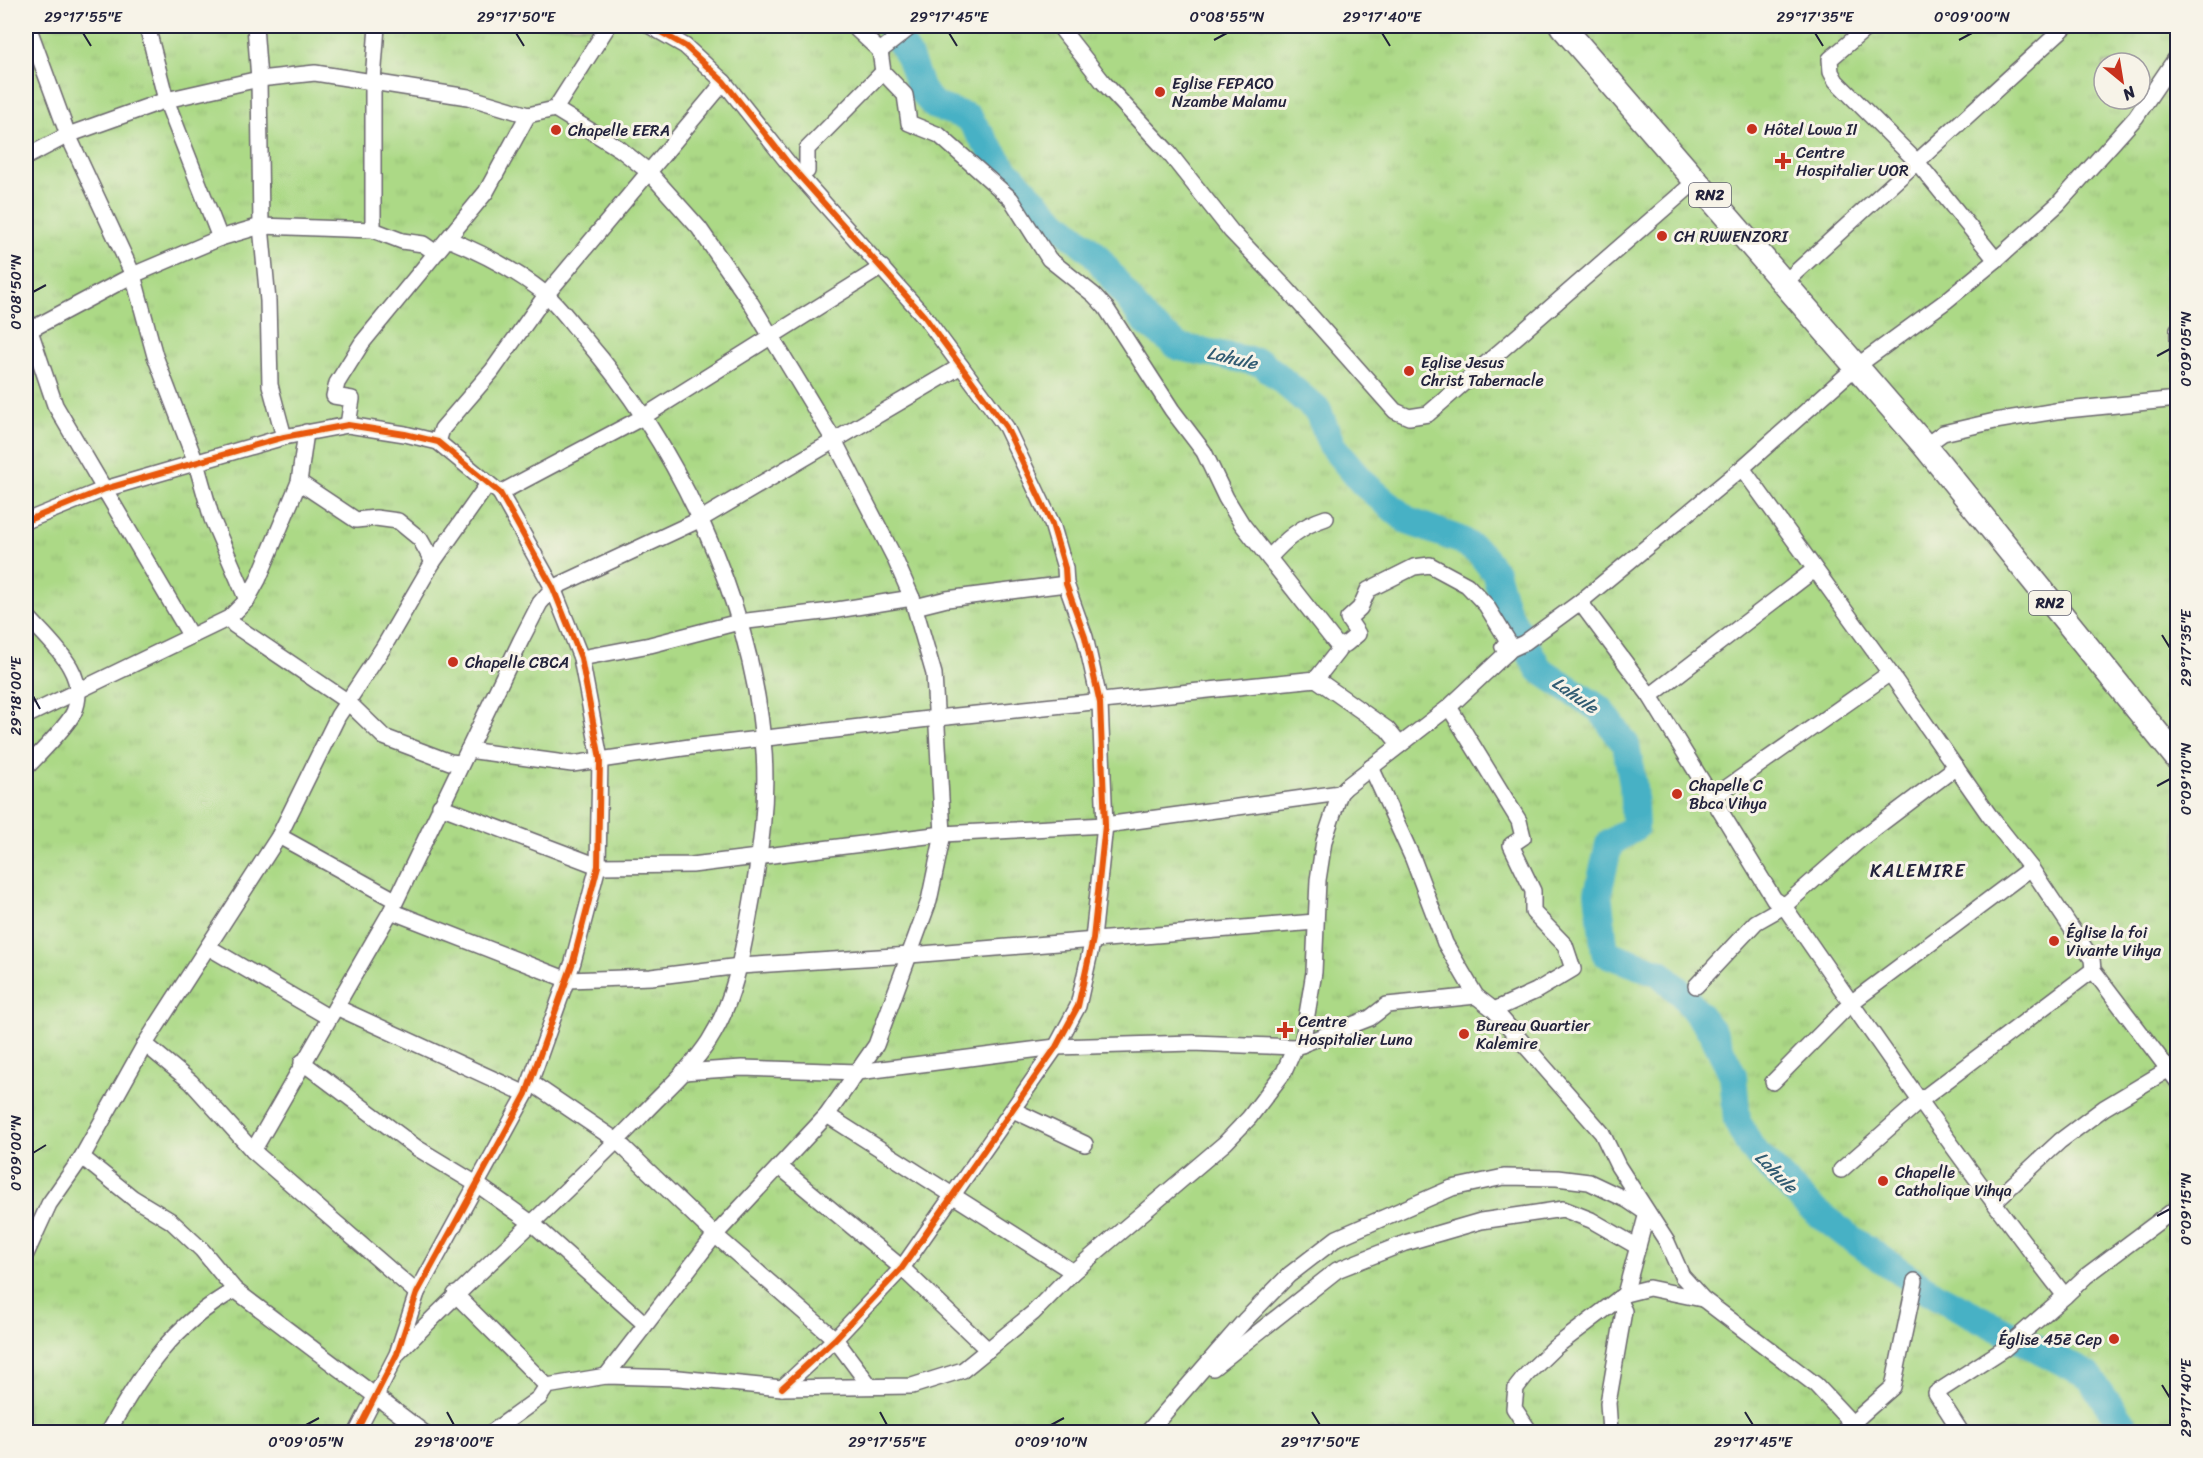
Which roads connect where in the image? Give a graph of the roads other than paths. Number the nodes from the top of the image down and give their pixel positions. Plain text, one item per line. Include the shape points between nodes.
1 (28, 26) edge
2 (147, 26) edge
3 (255, 26) edge
4 (377, 26) edge
5 (609, 26) edge
6 (650, 26) edge
7 (853, 26) edge
8 (1059, 26) edge
9 (1562, 26) edge
10 (2066, 26) edge
11 (911, 27) edge
12 (1865, 27) edge
13 (880, 51) junction
14 (2178, 55) edge
15 (883, 72) junction
16 (259, 79) junction
17 (373, 81) junction
18 (724, 82) junction
19 (166, 100) junction
20 (555, 109) junction
21 (528, 115) junction
22 (68, 135) junction
23 (26, 157) edge
24 (1917, 162) junction
25 (649, 172) junction
26 (800, 176) junction
27 (1697, 180) junction
28 (261, 226) junction
29 (373, 230) junction
30 (220, 238) junction
31 (448, 239) junction
32 (436, 253) junction
33 (1996, 260) junction
34 (882, 267) junction
35 (132, 274) junction
36 (1785, 282) junction
37 (546, 295) junction
38 (27, 327) edge
39 (2178, 329) edge
40 (772, 336) junction
41 (961, 366) junction
42 (1857, 366) junction
43 (2178, 369) edge
44 (2178, 399) edge
45 (643, 417) junction
46 (348, 425) junction
47 (306, 432) junction
48 (284, 438) junction
49 (438, 442) junction
50 (835, 442) junction
51 (1925, 446) junction
52 (196, 463) junction
53 (1742, 468) junction
54 (299, 482) junction
55 (105, 489) junction
56 (494, 489) junction
57 (1326, 518) dead end
58 (701, 519) junction
59 (26, 521) edge
60 (1269, 558) junction
61 (433, 562) junction
62 (1814, 570) junction
63 (1066, 584) junction
64 (553, 588) junction
65 (247, 600) junction
66 (913, 602) junction
67 (1580, 602) junction
68 (26, 615) edge
69 (229, 618) junction
70 (739, 622) junction
71 (190, 635) junction
72 (1338, 646) junction
73 (1509, 651) junction
74 (581, 658) junction
75 (1890, 673) junction
76 (1316, 679) junction
77 (80, 692) junction
78 (1650, 696) junction
79 (348, 702) junction
80 (1100, 703) junction
81 (1449, 706) junction
82 (26, 716) edge
83 (937, 718) junction
84 (763, 740) junction
85 (1400, 745) junction
86 (464, 756) junction
87 (600, 759) junction
88 (2178, 759) edge
89 (1371, 767) junction
90 (1956, 767) junction
91 (26, 768) edge
92 (1340, 793) junction
93 (1712, 798) junction
94 (440, 806) junction
95 (1105, 825) junction
96 (944, 834) junction
97 (279, 836) junction
98 (759, 859) junction
99 (597, 866) junction
100 (2031, 868) junction
101 (393, 905) junction
102 (1784, 906) junction
103 (1315, 922) junction
104 (1093, 939) junction
105 (208, 947) junction
106 (910, 955) junction
107 (740, 966) junction
108 (2093, 970) junction
109 (568, 980) junction
110 (1696, 986) dead end
111 (1476, 996) junction
112 (1851, 1003) junction
113 (1494, 1010) junction
114 (332, 1012) junction
115 (146, 1044) junction
116 (1299, 1046) junction
117 (1056, 1047) junction
118 (302, 1062) junction
119 (2169, 1069) junction
120 (683, 1072) junction
121 (858, 1072) junction
122 (1773, 1082) dead end
123 (2178, 1082) edge
124 (528, 1088) junction
125 (1921, 1100) junction
126 (1013, 1110) junction
127 (827, 1115) junction
128 (617, 1141) junction
129 (1085, 1144) dead end
130 (253, 1151) junction
131 (82, 1157) junction
132 (780, 1167) junction
133 (1841, 1170) dead end
134 (477, 1185) junction
135 (954, 1196) junction
136 (1994, 1202) junction
137 (2178, 1207) edge
138 (1647, 1213) junction
139 (533, 1224) junction
140 (715, 1235) junction
141 (1638, 1247) junction
142 (26, 1254) edge
143 (902, 1268) junction
144 (1074, 1272) junction
145 (1915, 1281) dead end
146 (235, 1290) junction
147 (417, 1293) junction
148 (455, 1294) junction
149 (2065, 1296) junction
150 (1622, 1297) junction
151 (1703, 1299) junction
152 (645, 1324) junction
153 (835, 1339) junction
154 (988, 1350) junction
155 (397, 1354) junction
156 (606, 1376) junction
157 (547, 1386) junction
158 (870, 1386) junction
159 (1187, 1387) junction
160 (782, 1388) junction
161 (375, 1398) junction
162 (1851, 1429) edge
163 (108, 1432) edge
164 (357, 1432) edge
165 (423, 1432) edge
166 (492, 1432) edge
167 (1148, 1432) edge
168 (1530, 1432) edge
169 (1610, 1432) edge
170 (1961, 1432) edge

1 - 22 street
2 - 19 street
3 - 16 street
4 - 17 street
5 - 20 street
6 - 18 street via 685,46
7 - 13 street
8 - 27 street via 1231,231 1287,288 1395,411 1409,417 1428,414
9 - 27 highway, RN2
10 - 24 street
11 - 13 street
12 - 24 street via 1830,59 1831,72
13 - 15 street
14 - 33 street via 2136,117 2058,204
15 - 26 street via 807,149 807,171
15 - 60 street via 905,95 909,123 939,135 1011,199 1049,259 1106,308 1204,452 1242,524
16 - 17 street via 315,73
16 - 19 street
16 - 28 street
17 - 21 street via 468,97
17 - 29 street
18 - 25 street
18 - 26 street
19 - 22 street
19 - 30 street
20 - 21 street
20 - 25 street
21 - 31 street via 486,192
22 - 23 street
22 - 35 street
24 - 33 street
24 - 36 street
25 - 37 street
25 - 40 street via 699,228
26 - 34 street
27 - 36 highway, RN2
28 - 29 street
28 - 30 street
28 - 48 street via 270,385
29 - 32 street via 423,244
30 - 35 street
31 - 32 street
31 - 37 street via 489,256
32 - 46 street via 362,343 337,383 334,396 352,399
33 - 42 street
34 - 40 street
34 - 41 street
35 - 38 street
35 - 52 street via 155,356
36 - 42 highway, RN2
37 - 45 street via 616,374
37 - 49 street via 492,371 442,429
38 - 55 street via 55,405
39 - 43 street
40 - 45 street
40 - 50 street
41 - 50 street
41 - 63 street via 1006,427 1034,484 1059,549
42 - 51 highway, RN2
42 - 53 street
44 - 51 street via 1995,421 1942,433
45 - 56 street
45 - 58 street
46 - 47 street
46 - 49 street
47 - 48 street
47 - 54 street
48 - 52 street
49 - 56 street
50 - 58 street
50 - 66 street
51 - 88 highway, RN2
52 - 55 street
52 - 65 street via 213,519
53 - 62 street
53 - 67 street
54 - 61 street via 356,520 398,521 420,538
54 - 65 street
55 - 59 street
55 - 71 street
56 - 61 street
56 - 64 street
57 - 60 street via 1287,537
58 - 64 street
58 - 70 street
60 - 72 street
61 - 79 street
62 - 75 street
62 - 78 street
63 - 66 street
63 - 80 street via 1085,637
64 - 74 street
64 - 86 street via 540,603
65 - 69 street
66 - 70 street
66 - 83 street via 934,674
67 - 73 street
67 - 78 street
68 - 77 street via 63,658
69 - 71 street
69 - 79 street
70 - 74 street
70 - 84 street
71 - 77 street
72 - 73 street via 1358,634 1348,619 1360,608 1368,590 1414,567 1430,565 1467,585 1486,605 1508,641 1503,647
72 - 76 street
73 - 81 street
74 - 87 street
75 - 90 street
75 - 93 street
76 - 80 street
76 - 85 street via 1387,729
77 - 82 street
77 - 91 street via 73,714
78 - 93 street
79 - 86 street via 384,737 450,762
79 - 97 street
80 - 83 street
80 - 95 street
81 - 85 street
81 - 113 street via 1519,821 1523,837 1511,845 1533,891 1533,912 1565,945 1573,969
83 - 84 street
83 - 96 street
84 - 87 street
84 - 98 street via 765,799
85 - 89 street
86 - 87 street via 572,764
86 - 94 street
87 - 99 street
89 - 92 street
89 - 111 street via 1413,859 1445,943
90 - 100 street
90 - 102 street via 1862,838
92 - 95 street
92 - 103 street via 1324,841
93 - 102 street via 1774,898
94 - 99 street
94 - 101 street
95 - 96 street
95 - 104 street
96 - 98 street
96 - 106 street via 929,901
97 - 101 street
97 - 105 street
98 - 99 street via 692,865
98 - 107 street
99 - 109 street
100 - 108 street via 2092,959
100 - 112 street
101 - 109 street
101 - 114 street
102 - 110 street via 1756,922
102 - 112 street
103 - 104 street
103 - 116 street via 1314,972
104 - 106 street
104 - 117 street via 1078,1006
105 - 114 street
105 - 115 street
106 - 107 street
106 - 121 street via 876,1045
107 - 109 street via 651,977
107 - 120 street via 709,1042
108 - 119 street
108 - 125 street
109 - 124 street
111 - 113 street
111 - 116 street via 1387,1005 1370,1018
112 - 122 street
112 - 125 street via 1910,1090
113 - 138 street via 1602,1133
114 - 118 street
114 - 124 street
115 - 130 street via 191,1082
115 - 131 street
116 - 117 street
116 - 144 street via 1249,1118 1225,1143
117 - 121 street
117 - 126 street
118 - 130 street
118 - 134 street via 417,1148
119 - 123 street
119 - 136 street via 2104,1108 2060,1141
120 - 121 street via 742,1068
120 - 128 street
121 - 127 street
124 - 128 street
124 - 134 street
125 - 133 street
125 - 136 street
126 - 129 street
126 - 135 street
127 - 132 street
127 - 135 street
128 - 139 street
128 - 140 street
130 - 147 street
131 - 142 street via 49,1204
131 - 146 street via 133,1198 171,1221 202,1250
132 - 140 street
132 - 143 street
134 - 139 street
134 - 147 street
135 - 143 street
135 - 144 street
136 - 149 street
137 - 149 street
138 - 141 street
138 - 151 street via 1683,1276
138 - 159 street via 1589,1182 1504,1177 1452,1188 1329,1245 1289,1275
139 - 148 street
139 - 152 street
140 - 152 street
140 - 153 street
141 - 150 street
141 - 159 street via 1563,1209 1481,1221 1405,1243 1337,1270
143 - 153 street
143 - 154 street
144 - 154 street
145 - 162 street via 1893,1387
146 - 161 street
146 - 163 street via 213,1302 164,1346 138,1380
147 - 155 street
148 - 155 street
148 - 157 street
149 - 170 street via 2004,1349 1936,1393
150 - 151 street via 1649,1288
150 - 168 street via 1554,1348 1516,1388 1514,1408
150 - 169 street via 1624,1311 1608,1403
151 - 162 street via 1816,1385
152 - 156 street
153 - 158 street
153 - 160 street
154 - 158 street via 963,1370 912,1386
155 - 161 street
156 - 157 street
156 - 160 street
157 - 166 street via 538,1398
158 - 160 street
159 - 167 street
161 - 164 street
161 - 165 street

